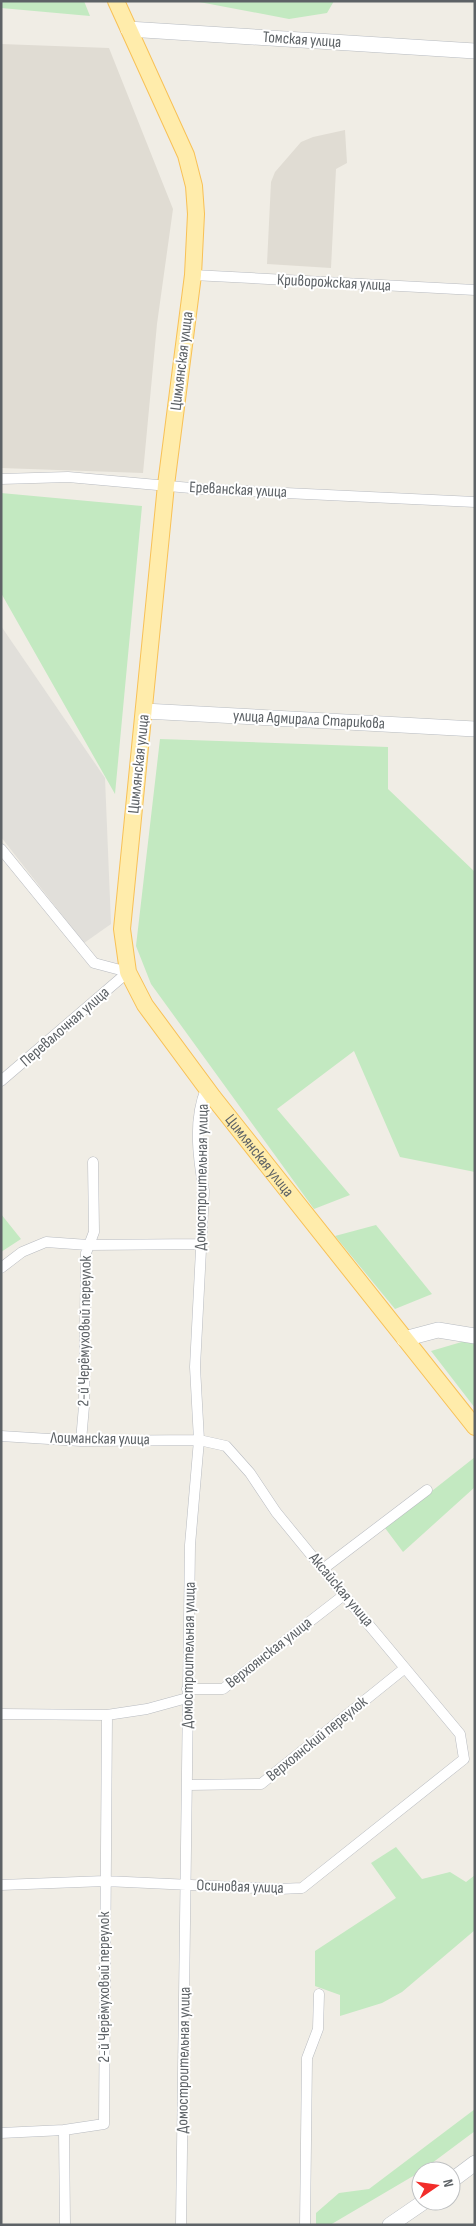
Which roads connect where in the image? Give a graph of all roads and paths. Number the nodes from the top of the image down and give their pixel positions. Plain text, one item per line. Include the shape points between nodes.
1 (116, 1) edge
2 (128, 30) junction
3 (475, 51) edge
4 (193, 275) junction
5 (475, 290) edge
6 (1, 479) edge
7 (166, 485) junction
8 (475, 502) edge
9 (144, 711) junction
10 (475, 729) edge
11 (1, 849) edge
12 (128, 972) junction
13 (1, 1081) edge
14 (206, 1089) junction
15 (93, 1162) dead end
16 (88, 1244) junction
17 (202, 1244) junction
18 (1, 1268) edge
19 (475, 1336) edge
20 (404, 1339) junction
21 (475, 1426) edge
22 (1, 1436) edge
23 (199, 1440) junction
24 (81, 1441) junction
25 (426, 1490) dead end
26 (323, 1569) junction
27 (344, 1595) junction
28 (405, 1668) junction
29 (187, 1693) junction
30 (1, 1714) edge
31 (107, 1715) junction
32 (464, 1759) joint
33 (188, 1785) junction
34 (105, 1881) junction
35 (185, 1885) junction
36 (1, 1886) edge
37 (319, 1994) dead end
38 (64, 2130) junction
39 (1, 2132) edge
40 (475, 2163) edge
41 (461, 2174) edge
42 (411, 2211) edge
43 (65, 2225) edge
44 (181, 2225) edge
45 (305, 2225) edge
46 (390, 2225) edge

1 - 2 main road, Цимлянская улица
2 - 3 street, Томская улица
2 - 4 main road, Цимлянская улица via 186,156 196,214
4 - 5 street, Криворожская улица
4 - 7 main road, Цимлянская улица
6 - 7 street, Ереванская улица via 68,477
7 - 8 street, Ереванская улица
7 - 9 main road, Цимлянская улица
9 - 10 street, улица Адмирала Старикова
9 - 12 main road, Цимлянская улица via 122,929
11 - 12 street via 94,963
12 - 13 street, Перевалочная улица
12 - 14 main road, Цимлянская улица via 145,1005
14 - 17 street, Домостроительная улица via 200,1105 199,1162 204,1191
14 - 20 main road, Цимлянская улица
15 - 16 street, 2-й Черёмуховый переулок via 94,1232
16 - 17 street
16 - 18 street via 46,1242 22,1252
16 - 24 street, 2-й Черёмуховый переулок
17 - 23 street, Домостроительная улица via 194,1368
19 - 20 street via 438,1330
20 - 21 main road, Цимлянская улица
22 - 24 street, Лоцманская улица
23 - 24 street, Лоцманская улица
23 - 26 street, Аксайская улица via 226,1446
23 - 29 street, Домостроительная улица via 190,1545
25 - 26 street
26 - 27 street, Аксайская улица
27 - 28 street, Аксайская улица
27 - 29 street, Верхоянская улица via 222,1689
28 - 32 street, Аксайская улица via 460,1734
28 - 33 street, Верхоянский переулок via 262,1784
29 - 31 street, Верхоянская улица via 147,1709
29 - 33 street, Домостроительная улица
30 - 31 street, Верхоянская улица
31 - 34 street, 2-й Черёмуховый переулок
32 - 35 street, Осиновая улица via 302,1888
33 - 35 street, Домостроительная улица
34 - 35 street, Осиновая улица
34 - 36 street, Осиновая улица
34 - 38 street, 2-й Черёмуховый переулок via 104,2124
35 - 44 street, Домостроительная улица
37 - 45 street via 318,2029 307,2058
38 - 39 street
38 - 43 street
40 - 41 street
42 - 46 street

